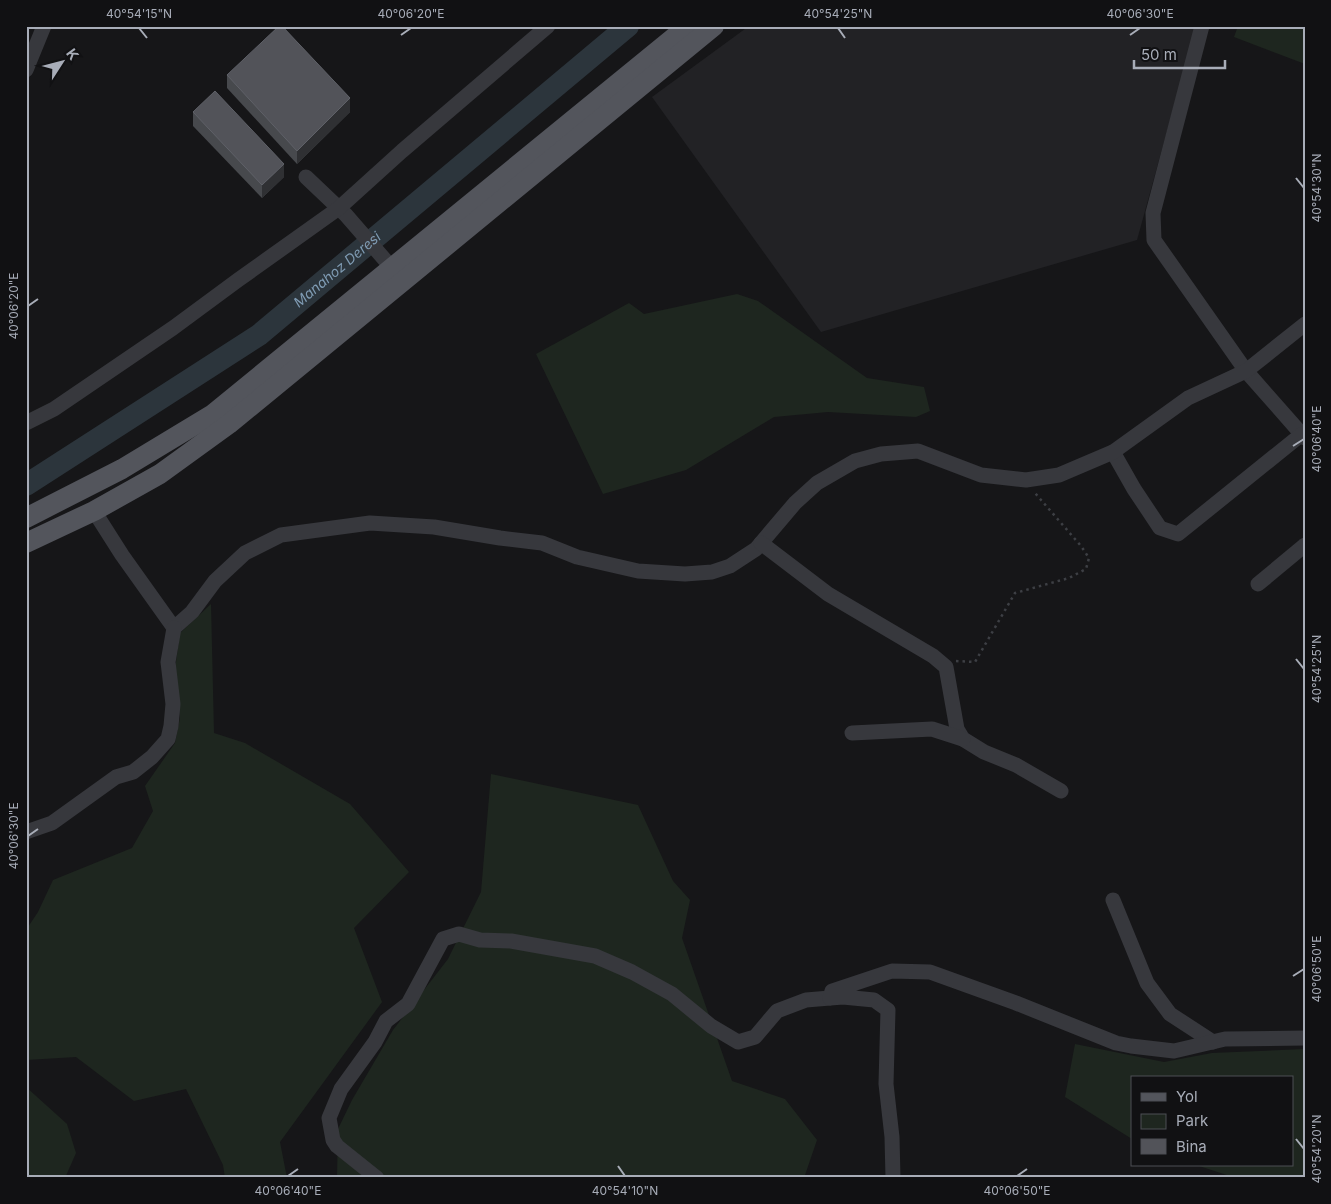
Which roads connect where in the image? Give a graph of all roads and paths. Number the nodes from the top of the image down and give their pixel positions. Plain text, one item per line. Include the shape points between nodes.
1 (44, 26) edge
2 (548, 26) edge
3 (688, 26) edge
4 (714, 26) edge
5 (1202, 26) edge
6 (26, 70) edge
7 (306, 178) dead end
8 (342, 212) junction
9 (389, 265) junction
10 (1305, 324) edge
11 (1246, 371) junction
12 (26, 423) edge
13 (1303, 436) edge
14 (1113, 452) junction
15 (1030, 479) junction
16 (94, 511) junction
17 (26, 518) edge
18 (26, 543) edge
19 (761, 543) junction
20 (1305, 545) edge
21 (1258, 584) dead end
22 (174, 628) junction
23 (941, 663) junction
24 (852, 733) dead end
25 (963, 740) junction
26 (1061, 791) dead end
27 (26, 832) edge
28 (1113, 900) dead end
29 (830, 998) junction
30 (1305, 1038) edge
31 (1213, 1042) junction
32 (377, 1178) edge
33 (893, 1178) edge

1 - 6 street
2 - 8 street via 409,145
3 - 9 main road
4 - 16 main road via 230,424 160,474
5 - 11 street via 1153,213 1154,240
7 - 8 street
8 - 9 street
8 - 12 street via 238,280 174,328 54,409
9 - 17 main road via 213,414 122,469
10 - 11 street
11 - 13 street
11 - 14 street via 1188,398
13 - 14 street via 1178,534 1160,528
14 - 15 street via 1059,475
15 - 19 street via 981,475 918,451 881,454 855,461 817,483
15 - 23 path via 1031,488 1089,558 1086,569 1069,578 1015,593 975,662 945,660
16 - 18 main road
16 - 22 street
19 - 22 street via 730,566 712,572 685,574 638,570 577,558 542,543 434,527 370,523 281,535 245,553 215,581 192,612
19 - 23 street via 828,594
20 - 21 street
22 - 27 street via 168,662 173,704 168,739 133,772 116,777 52,823
23 - 25 street via 946,667 957,729
24 - 25 street via 932,729
25 - 26 street
28 - 31 street via 1148,983 1170,1014
29 - 31 street via 832,991 838,988 892,971 930,972 1116,1043 1174,1051
29 - 32 street via 806,1000 777,1012 755,1038 738,1042 711,1026 672,994 595,956 510,941 480,940 459,934 444,939 408,1004 386,1021 341,1089 329,1118 337,1146
29 - 33 street via 874,1000 888,1010 886,1084
30 - 31 street

